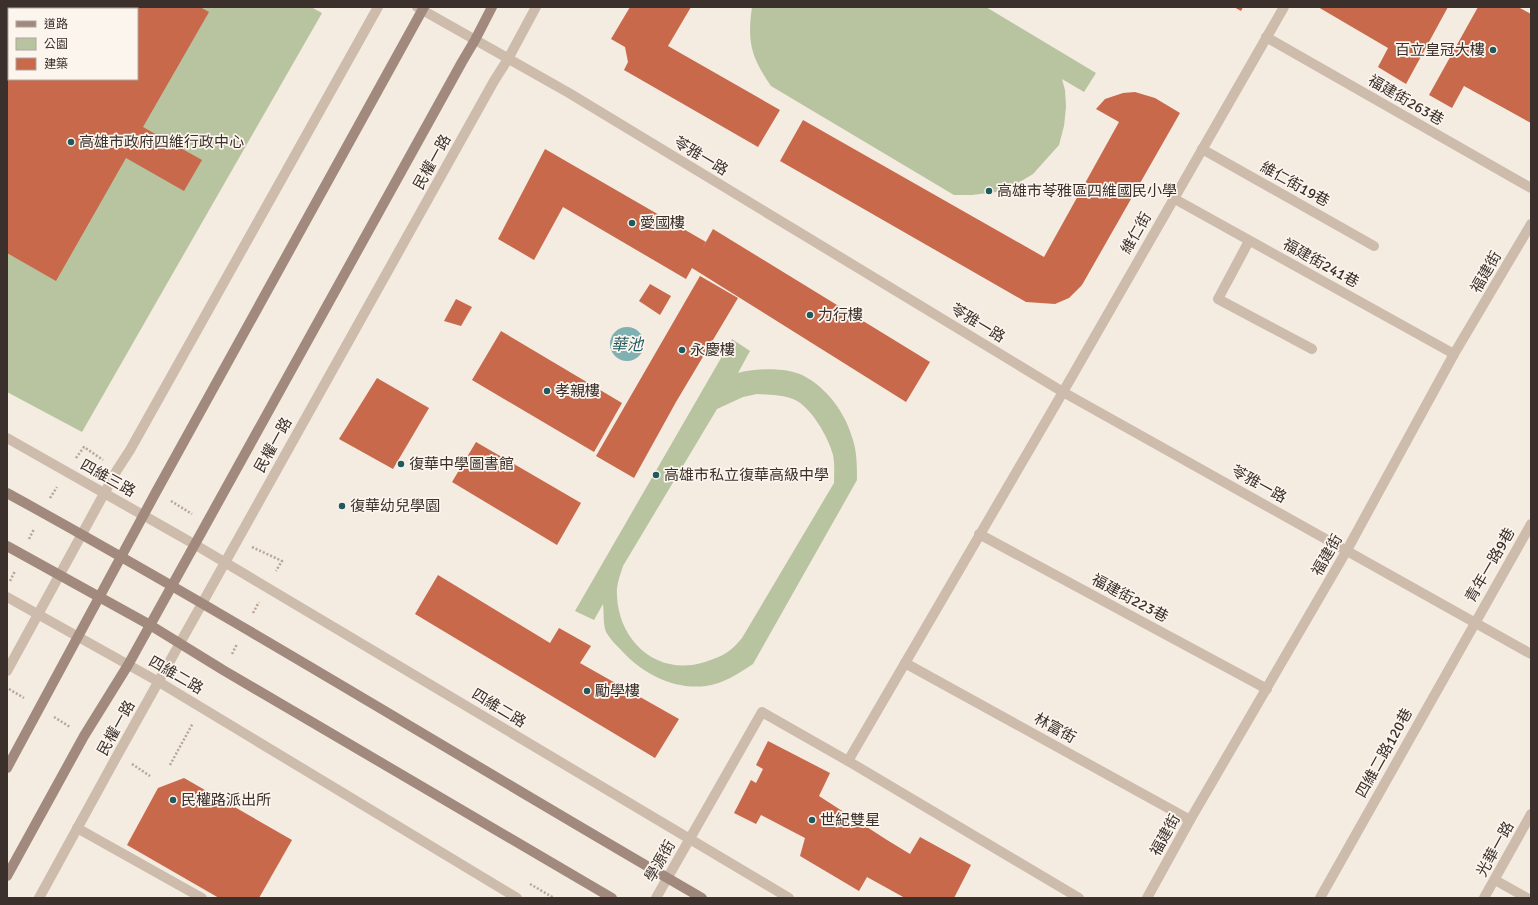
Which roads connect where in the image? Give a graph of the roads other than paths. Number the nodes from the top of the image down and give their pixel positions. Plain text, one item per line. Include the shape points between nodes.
1 (378, 7) edge
2 (492, 7) edge
3 (536, 7) edge
4 (1284, 7) edge
5 (421, 8) edge
6 (1266, 37) junction
7 (475, 40) junction
8 (508, 59) junction
9 (1202, 149) junction
10 (1531, 188) edge
11 (1173, 198) junction
12 (1531, 224) edge
13 (1249, 241) junction
14 (1374, 246) dead end
15 (1312, 349) dead end
16 (1454, 354) junction
17 (1063, 392) junction
18 (7, 438) edge
19 (7, 493) edge
20 (105, 493) junction
21 (144, 515) junction
22 (1531, 524) edge
23 (82, 534) junction
24 (979, 534) junction
25 (194, 544) junction
26 (7, 546) edge
27 (1347, 550) junction
28 (121, 557) junction
29 (226, 562) junction
30 (60, 575) junction
31 (172, 586) junction
32 (7, 597) edge
33 (99, 598) junction
34 (203, 604) junction
35 (37, 615) junction
36 (1475, 622) junction
37 (150, 625) junction
38 (78, 638) junction
39 (180, 644) junction
40 (1531, 654) edge
41 (905, 663) junction
42 (128, 665) junction
43 (7, 671) edge
44 (159, 682) junction
45 (1267, 689) junction
46 (848, 761) junction
47 (7, 768) edge
48 (1531, 814) edge
49 (1190, 820) junction
50 (77, 828) junction
51 (690, 839) junction
52 (7, 876) edge
53 (668, 878) junction
54 (1495, 880) junction
55 (39, 898) edge
56 (202, 898) edge
57 (517, 898) edge
58 (612, 898) edge
59 (656, 898) edge
60 (702, 898) edge
61 (789, 898) edge
62 (1079, 898) edge
63 (1147, 898) edge
64 (1320, 898) edge
65 (1484, 898) edge
66 (1527, 898) edge

1 - 20 street
2 - 7 main road, 民權一路
3 - 8 street, 民權一路
4 - 6 street, 維仁街
5 - 7 street, 苓雅一路
5 - 21 main road
6 - 9 street, 維仁街
6 - 10 street, 福建街263巷
7 - 8 street, 苓雅一路
7 - 25 main road, 民權一路
8 - 17 street, 苓雅一路 via 569,93
8 - 29 street, 民權一路
9 - 11 street, 維仁街
9 - 14 street, 維仁街19巷
11 - 13 street, 福建街241巷
11 - 17 street, 維仁街
12 - 16 street, 福建街
13 - 15 street via 1218,299
13 - 16 street, 福建街241巷
16 - 27 street, 福建街
17 - 24 street, 維仁街
17 - 27 street, 苓雅一路
18 - 20 street, 四維三路
19 - 23 main road
20 - 21 street, 四維三路
20 - 23 street
21 - 25 street, 四維三路
21 - 28 main road
22 - 36 street, 青年一路9巷
23 - 28 main road
23 - 30 street
24 - 41 street, 維仁街
24 - 45 street, 福建街223巷
25 - 29 street, 四維二路
25 - 31 main road, 民權一路
26 - 30 main road
27 - 36 street, 苓雅一路
27 - 45 street, 福建街
28 - 31 main road
28 - 33 main road
29 - 34 street, 民權一路
29 - 51 street, 四維二路
30 - 33 main road
30 - 35 street
31 - 34 main road
31 - 37 main road, 民權一路
32 - 35 street
33 - 37 main road
33 - 38 main road
34 - 39 street, 民權一路
34 - 53 main road
35 - 38 street
35 - 43 street
36 - 40 street, 苓雅一路
36 - 64 street, 四維二路120巷
37 - 39 main road, 四維二路
37 - 42 main road, 民權一路
38 - 42 street
38 - 47 main road
39 - 44 street, 民權一路
39 - 58 main road, 四維二路
41 - 46 street, 維仁街
41 - 49 street, 林富街
42 - 44 street, 四維二路
42 - 52 main road, 民權一路 via 80,742
44 - 50 street, 民權一路
44 - 57 street, 四維二路
45 - 49 street, 福建街
46 - 51 street, 學源街 via 762,712
46 - 62 street
48 - 54 street, 光華一路
49 - 63 street, 福建街
50 - 55 street, 民權一路
50 - 56 street
51 - 53 street, 學源街
51 - 61 street, 四維二路
53 - 59 street, 學源街
53 - 60 main road
54 - 65 street, 光華一路
54 - 66 street

